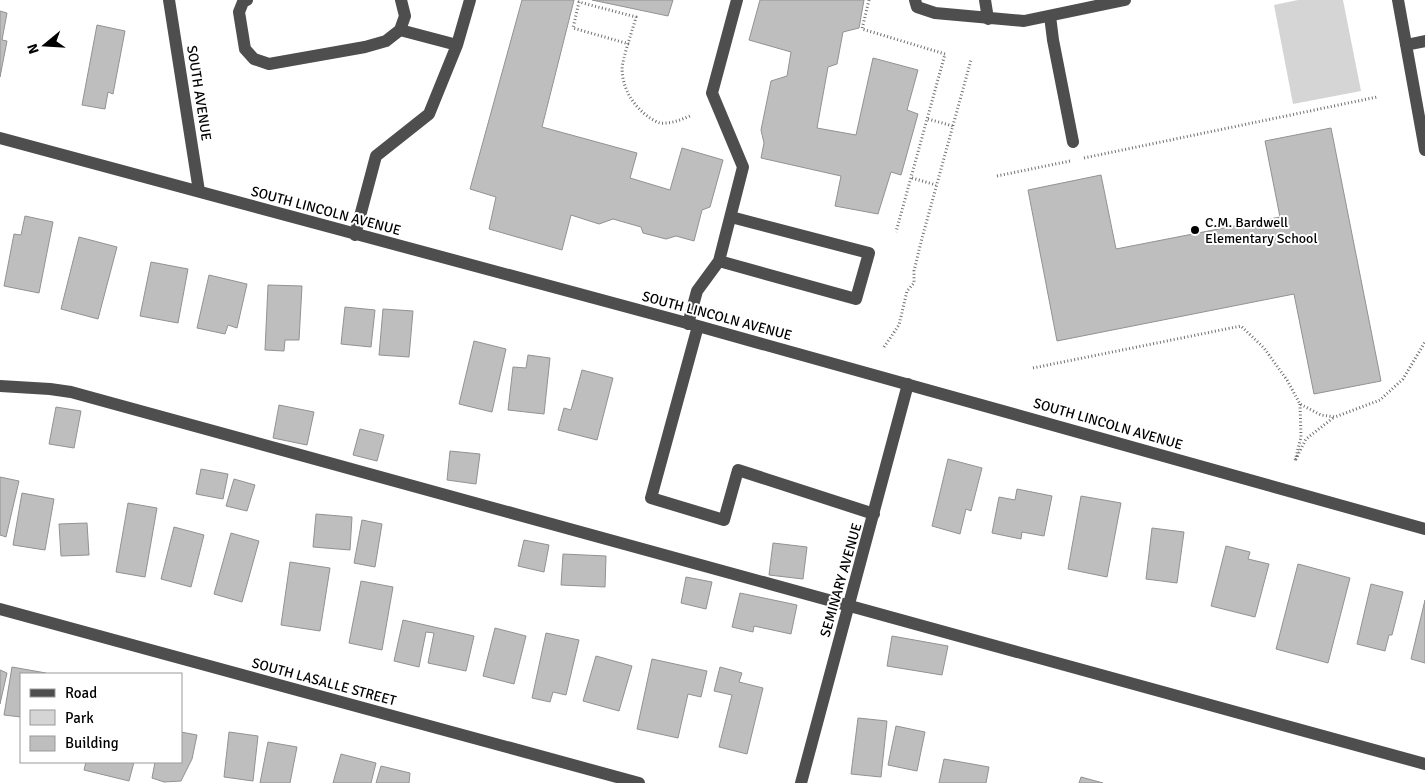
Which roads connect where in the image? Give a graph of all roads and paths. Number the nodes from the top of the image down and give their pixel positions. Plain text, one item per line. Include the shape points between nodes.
1 (169, 0) edge
2 (247, 0) edge
3 (401, 0) edge
4 (470, 0) edge
5 (737, 0) edge
6 (869, 0) edge
7 (915, 0) edge
8 (985, 0) edge
9 (1125, 0) edge
10 (1398, 0) edge
11 (1050, 16) junction
12 (988, 18) junction
13 (400, 30) junction
14 (1425, 41) edge
15 (629, 44) junction
16 (456, 45) junction
17 (1406, 45) junction
18 (971, 60) dead end
19 (1377, 97) dead end
20 (690, 116) dead end
21 (928, 119) junction
22 (953, 126) junction
23 (0, 138) edge
24 (1073, 142) dead end
25 (1425, 150) edge
26 (997, 176) dead end
27 (912, 178) junction
28 (936, 185) junction
29 (199, 192) junction
30 (731, 217) junction
31 (896, 232) dead end
32 (355, 235) junction
33 (719, 261) junction
34 (693, 325) junction
35 (1425, 342) edge
36 (884, 348) dead end
37 (1033, 368) dead end
38 (908, 384) junction
39 (0, 386) edge
40 (1300, 404) junction
41 (1334, 417) junction
42 (874, 514) junction
43 (1425, 529) edge
44 (848, 605) junction
45 (0, 609) edge
46 (1425, 764) edge
47 (639, 783) edge
48 (801, 783) edge

1 - 29 street, SOUTH AVENUE
2 - 13 street via 239,12 245,49 254,59 270,64 365,47 386,40
3 - 13 street via 405,16
4 - 16 street
5 - 30 street via 712,93 743,168
6 - 21 path via 862,29 945,54
7 - 12 street via 917,7 936,13
8 - 12 street
9 - 11 street
10 - 17 street
11 - 12 street via 1024,21
11 - 24 street
13 - 16 street
14 - 17 street
15 - 15 path via 636,17 579,2 573,28
15 - 20 path via 622,68 625,88 633,102 658,123
16 - 32 street via 429,114 376,156
17 - 25 street
18 - 22 path
19 - 26 path
21 - 22 path
21 - 27 path
22 - 28 path
23 - 29 street, SOUTH LINCOLN AVENUE
27 - 28 path
27 - 31 path
28 - 36 path via 914,271 914,283 908,291 899,325
29 - 32 street, SOUTH LINCOLN AVENUE
30 - 33 street
30 - 33 street via 868,253 856,299
32 - 34 street, SOUTH LINCOLN AVENUE
33 - 34 street via 697,292
34 - 38 street, SOUTH LINCOLN AVENUE
34 - 42 street via 651,498 724,520 738,470
35 - 41 path via 1403,379 1380,400
37 - 40 path via 1241,326 1264,348
38 - 42 street, SEMINARY AVENUE
38 - 43 street, SOUTH LINCOLN AVENUE
39 - 44 street via 72,392
40 - 41 path via 1321,415
40 - 41 path via 1301,437 1295,460 1306,439
42 - 44 street, SEMINARY AVENUE
44 - 46 street
44 - 48 street, SEMINARY AVENUE
45 - 47 street, SOUTH LASALLE STREET

